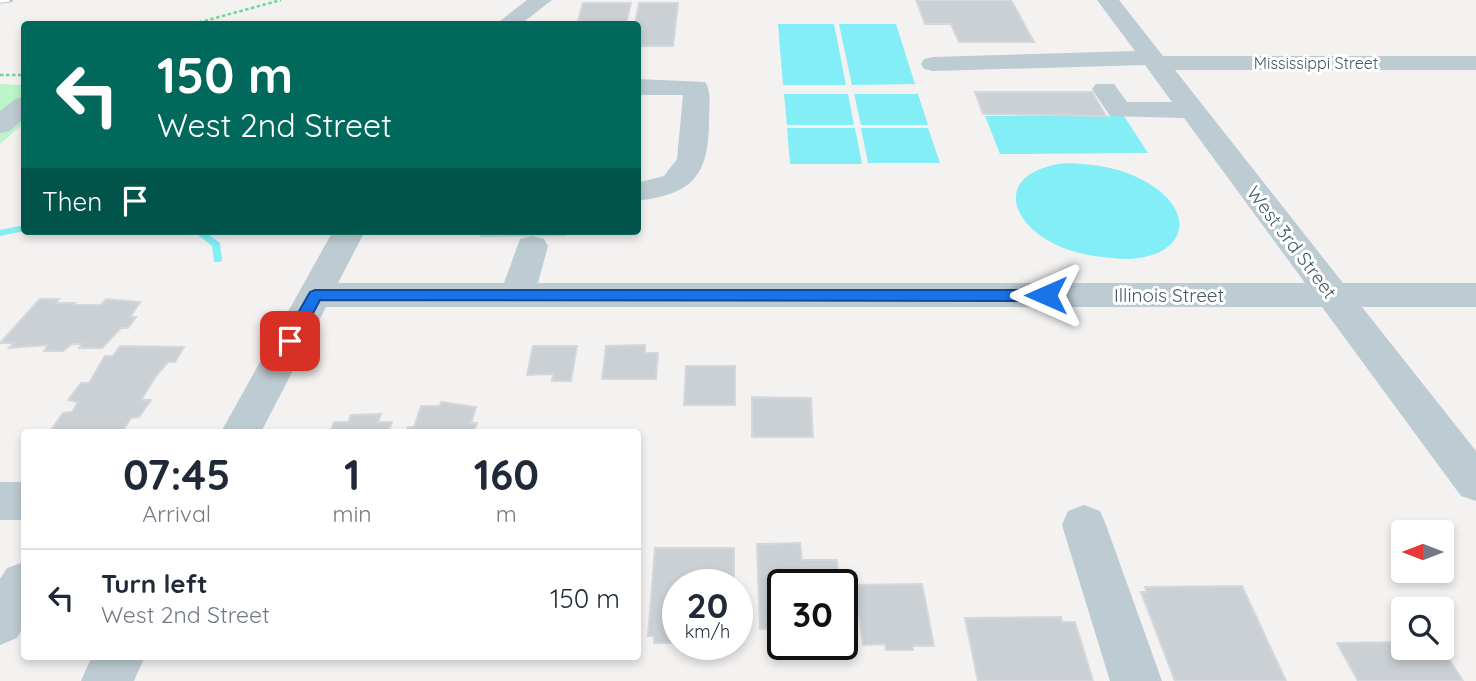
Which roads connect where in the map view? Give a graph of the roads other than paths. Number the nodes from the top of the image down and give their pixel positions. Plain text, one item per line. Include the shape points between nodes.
1 (541, 0) edge
2 (1108, 0) edge
3 (511, 21) edge
4 (1154, 60) junction
5 (1476, 63) edge
6 (933, 64) dead end
7 (641, 87) edge
8 (1105, 89) dead end
9 (21, 108) edge
10 (1192, 110) junction
11 (0, 125) edge
12 (641, 192) edge
13 (347, 235) edge
14 (531, 246) dead end
15 (315, 295) junction
16 (517, 295) junction
17 (1333, 295) junction
18 (1476, 295) edge
19 (243, 429) edge
20 (1476, 483) edge
21 (0, 501) edge
22 (21, 501) edge
23 (1084, 525) dead end
24 (0, 566) edge
25 (21, 566) edge
26 (21, 589) edge
27 (0, 621) edge
28 (118, 660) edge
29 (107, 681) edge
30 (1136, 681) edge

1 - 3 street
2 - 4 street, West 3rd Street
4 - 5 street, Mississippi Street
4 - 6 street, Mississippi Street
4 - 10 street, West 3rd Street
7 - 12 street via 696,87 692,163 681,181 659,192
8 - 10 street via 1119,110
9 - 11 street
10 - 17 street, West 3rd Street
13 - 15 street
14 - 16 street
15 - 16 street, Illinois Street
15 - 19 street
16 - 17 street, Illinois Street
17 - 18 street, Illinois Street
17 - 20 street, West 3rd Street
21 - 22 street
23 - 30 street
24 - 25 street
26 - 27 street
28 - 29 street

